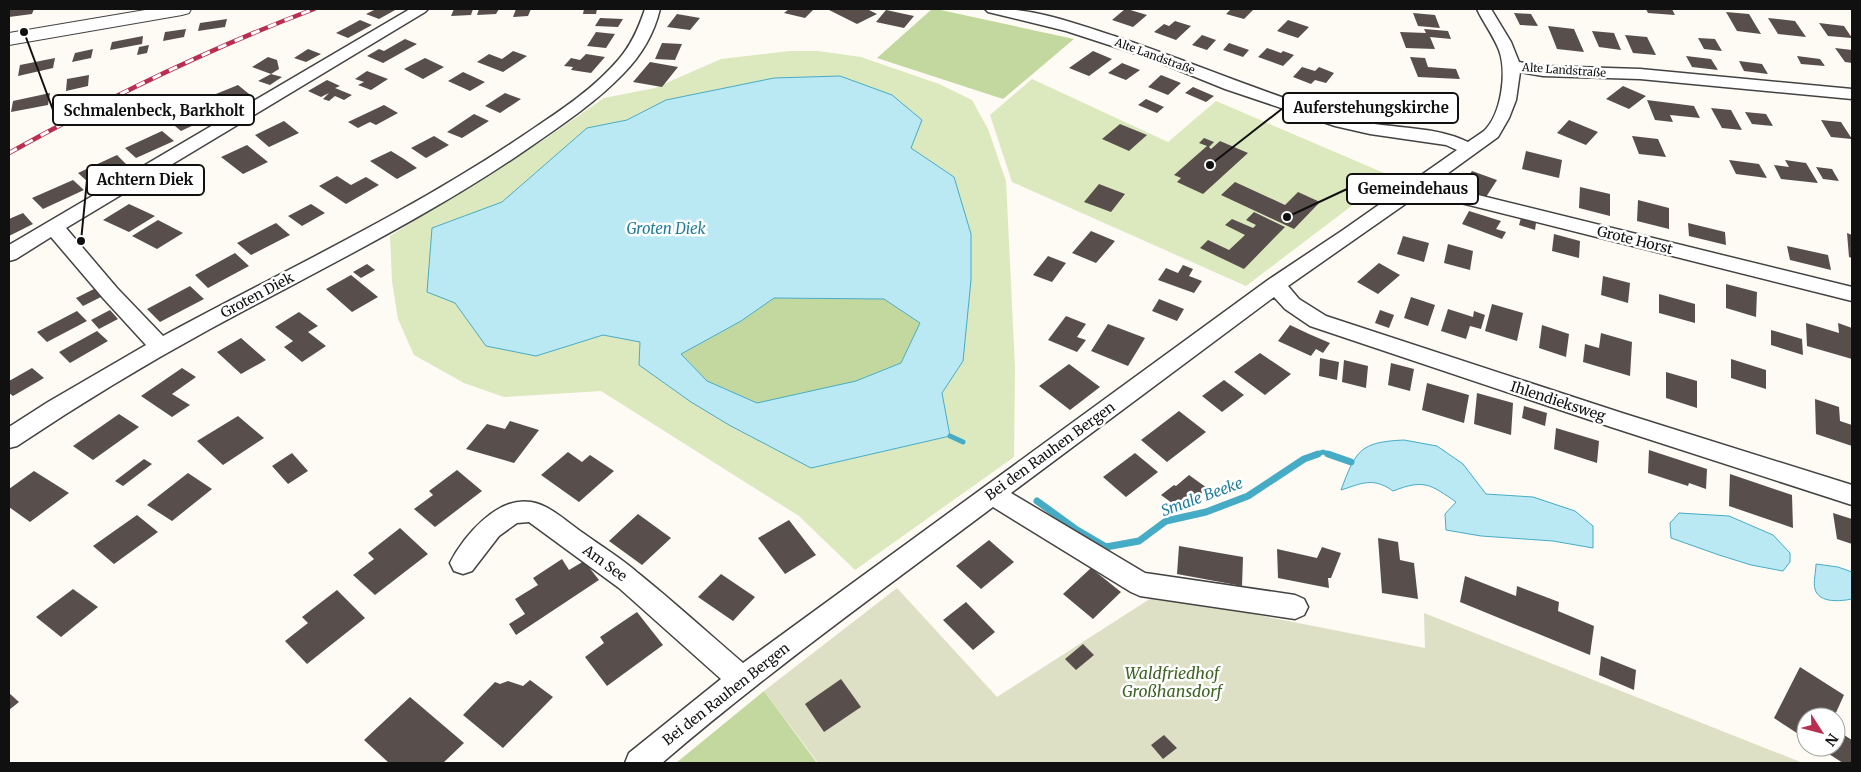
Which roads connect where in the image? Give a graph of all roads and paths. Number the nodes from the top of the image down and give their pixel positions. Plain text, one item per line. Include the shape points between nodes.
1 (182, 9) edge
2 (420, 9) edge
3 (652, 9) edge
4 (993, 9) edge
5 (1484, 9) edge
6 (9, 39) edge
7 (1512, 66) junction
8 (1852, 94) edge
9 (1468, 149) junction
10 (1418, 186) junction
11 (57, 225) junction
12 (9, 254) edge
13 (1275, 285) junction
14 (1852, 294) edge
15 (161, 347) junction
16 (9, 439) edge
17 (992, 494) junction
18 (1852, 495) edge
19 (463, 564) dead end
20 (1295, 607) dead end
21 (742, 680) junction
22 (640, 763) edge

1 - 6 street
2 - 11 street
3 - 15 street, Groten Diek via 642,35 613,75 585,100 518,148 421,206
4 - 9 street, Alte Landstraße via 1071,28 1152,54 1341,122 1450,140
5 - 7 street via 1508,51
7 - 8 street, Alte Landstraße via 1543,71 1640,74
7 - 9 street, Alte Landstraße via 1508,101 1502,119 1492,133
9 - 10 street, Bei den Rauhen Bergen
10 - 13 street, Bei den Rauhen Bergen
10 - 14 street, Grote Horst
11 - 12 street
11 - 15 street via 56,230 110,294
13 - 17 street, Bei den Rauhen Bergen
13 - 18 street, Ihlendieksweg via 1292,304 1318,321
15 - 16 street, Groten Diek
17 - 20 street via 1140,584
17 - 21 street, Bei den Rauhen Bergen
19 - 21 street, Am See via 476,542 506,517 531,512 628,580
21 - 22 street, Bei den Rauhen Bergen

